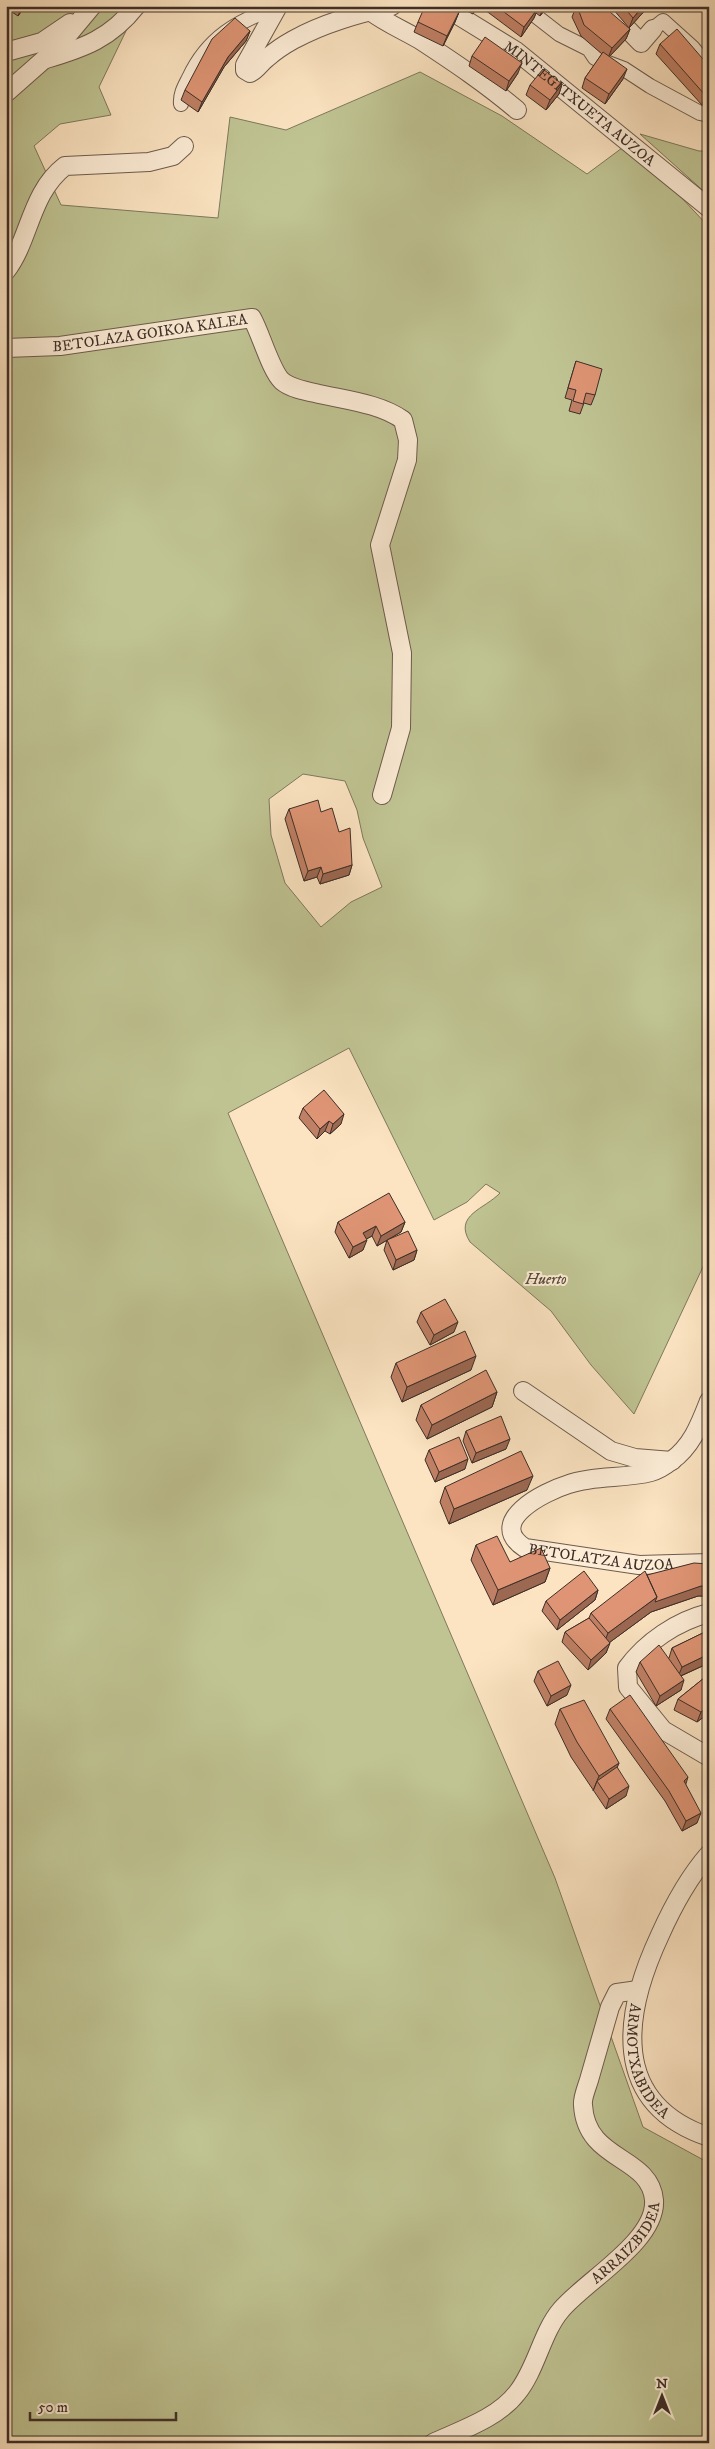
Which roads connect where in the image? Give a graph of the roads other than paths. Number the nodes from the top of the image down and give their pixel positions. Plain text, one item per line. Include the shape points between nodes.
1 (136, 6) edge
2 (278, 6) edge
3 (392, 6) edge
4 (443, 6) edge
5 (522, 6) edge
6 (605, 6) edge
7 (90, 8) edge
8 (370, 11) junction
9 (653, 29) joint
10 (559, 41) dead end
11 (585, 47) junction
12 (6, 52) edge
13 (43, 60) junction
14 (709, 68) edge
15 (6, 92) edge
16 (181, 104) dead end
17 (517, 110) dead end
18 (709, 116) edge
19 (184, 146) dead end
20 (709, 208) edge
21 (6, 271) edge
22 (6, 348) edge
23 (382, 795) dead end
24 (523, 1391) dead end
25 (709, 1401) edge
26 (672, 1461) junction
27 (709, 1563) edge
28 (709, 1613) edge
29 (709, 1757) edge
30 (709, 1854) edge
31 (638, 1990) junction
32 (709, 2137) edge
33 (433, 2443) edge

1 - 13 street via 112,31 83,48
2 - 8 street via 245,65 245,70 250,73 292,41 349,15
2 - 16 street via 228,30 207,47 183,90
3 - 8 street
4 - 20 street, MINTEGITXUETA AUZOA via 516,51
5 - 11 street via 559,34
6 - 9 street via 641,43
7 - 12 street via 42,42
7 - 13 street
8 - 17 street via 472,73
9 - 14 street via 663,21 693,48
10 - 11 street
11 - 18 street via 595,58 624,69
13 - 15 street
19 - 21 street via 173,156 149,162 65,166 54,174 42,193
22 - 23 street, BETOLAZA GOIKOA KALEA via 60,346 252,318 282,381 301,390 390,411 403,420 408,440 407,460 380,546 402,653 401,728
24 - 26 street via 610,1451 635,1458
25 - 26 street, BETOLATZA AUZOA via 690,1444
26 - 27 street, BETOLATZA AUZOA via 652,1472 569,1484 527,1506 512,1518 510,1530 515,1541 525,1548 639,1565
28 - 29 street via 679,1624 640,1651 627,1668 628,1687 663,1730
30 - 31 street, ARMOTXABIDEA via 697,1867 672,1908
31 - 32 street, ARMOTXABIDEA via 632,2016 631,2043 636,2068 647,2093 676,2122
31 - 33 street, ARRAIZBIDEA via 617,1994 610,2007 582,2104 588,2130 605,2150 635,2168 649,2181 654,2199 652,2217 640,2235 561,2310 517,2393 490,2415

